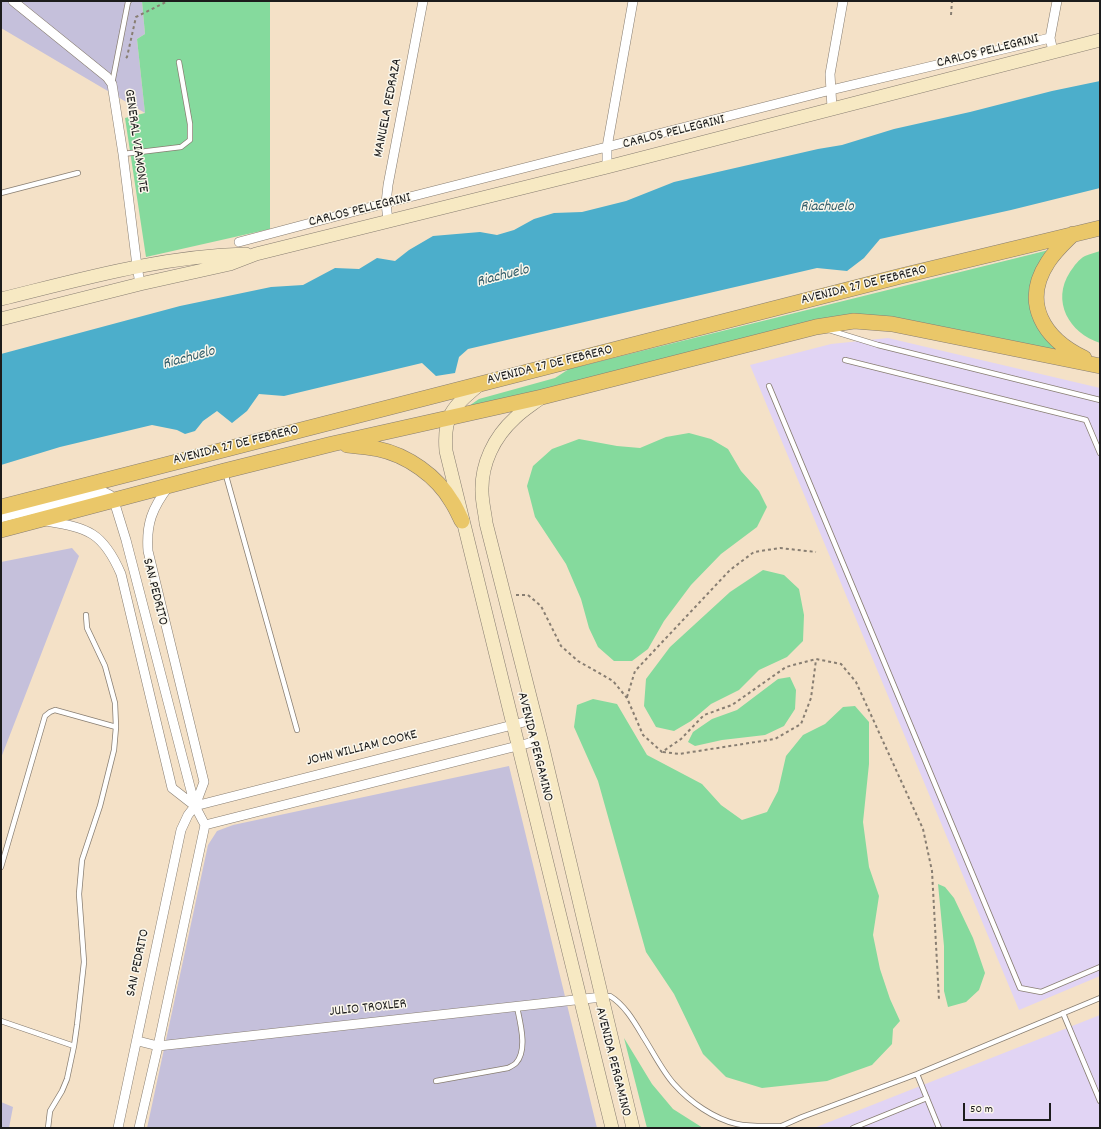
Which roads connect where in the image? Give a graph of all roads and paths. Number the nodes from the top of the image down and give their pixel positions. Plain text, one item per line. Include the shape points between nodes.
1 (13, 1) edge
2 (128, 1) edge
3 (168, 1) edge
4 (423, 1) edge
5 (633, 1) edge
6 (843, 1) edge
7 (952, 1) edge
8 (1057, 1) edge
9 (951, 15) dead end
10 (1050, 38) junction
11 (1100, 40) edge
12 (996, 51) junction
13 (1052, 51) junction
14 (179, 62) dead end
15 (116, 64) junction
16 (1006, 64) junction
17 (112, 84) junction
18 (831, 90) junction
19 (832, 108) junction
20 (607, 147) junction
21 (123, 154) junction
22 (607, 166) junction
23 (78, 173) dead end
24 (1, 193) edge
25 (386, 203) junction
26 (388, 221) junction
27 (1100, 228) edge
28 (1073, 234) junction
29 (239, 242) dead end
30 (256, 254) junction
31 (137, 266) junction
32 (140, 284) junction
33 (1, 299) edge
34 (1, 319) edge
35 (816, 327) junction
36 (845, 360) dead end
37 (1100, 365) edge
38 (479, 384) junction
39 (769, 386) dead end
40 (542, 397) junction
41 (1100, 400) edge
42 (448, 419) junction
43 (332, 444) junction
44 (1100, 453) edge
45 (224, 471) junction
46 (169, 486) junction
47 (114, 501) junction
48 (1, 506) edge
49 (1, 518) edge
50 (40, 520) junction
51 (462, 521) junction
52 (1, 530) edge
53 (816, 552) dead end
54 (505, 595) junction
55 (86, 614) dead end
56 (816, 660) junction
57 (627, 698) junction
58 (536, 719) junction
59 (512, 725) junction
60 (116, 727) junction
61 (297, 730) dead end
62 (541, 740) junction
63 (518, 746) junction
64 (662, 752) junction
65 (195, 806) junction
66 (204, 825) junction
67 (1, 867) edge
68 (1100, 967) edge
69 (602, 997) junction
70 (1100, 998) edge
71 (581, 1000) junction
72 (938, 1000) dead end
73 (517, 1007) junction
74 (1063, 1013) junction
75 (1, 1021) edge
76 (138, 1041) junction
77 (74, 1046) junction
78 (158, 1046) junction
79 (917, 1074) junction
80 (436, 1081) dead end
81 (927, 1098) junction
82 (1100, 1101) edge
83 (779, 1127) edge
84 (48, 1128) edge
85 (118, 1128) edge
86 (139, 1128) edge
87 (612, 1128) edge
88 (633, 1128) edge
89 (854, 1128) edge
90 (939, 1128) edge

1 - 17 street, GENERAL VIAMONTE via 107,77
2 - 15 lane
3 - 15 path via 136,17 127,57
4 - 25 street, MANUELA PEDRAZA
5 - 20 street
6 - 18 street via 830,74
7 - 9 path
8 - 10 street
10 - 12 street, CARLOS PELLEGRINI
10 - 13 street
11 - 13 main road, CARLOS PELLEGRINI
12 - 16 street
12 - 18 street, CARLOS PELLEGRINI
13 - 16 main road, CARLOS PELLEGRINI
14 - 21 lane via 190,124 190,140 181,147
15 - 17 lane
16 - 19 main road, CARLOS PELLEGRINI
17 - 21 street, GENERAL VIAMONTE
18 - 19 street
18 - 20 street, CARLOS PELLEGRINI
19 - 22 main road, CARLOS PELLEGRINI
20 - 22 street
20 - 25 street, CARLOS PELLEGRINI
21 - 31 street, GENERAL VIAMONTE
22 - 26 main road, CARLOS PELLEGRINI
23 - 24 lane
25 - 26 street, MANUELA PEDRAZA
25 - 29 street, CARLOS PELLEGRINI
26 - 30 main road, CARLOS PELLEGRINI
27 - 28 main road, AVENIDA 27 DE FEBRERO
28 - 37 main road via 1051,257 1044,269 1038,287 1037,308 1044,326 1056,340 1074,353
28 - 38 main road, AVENIDA 27 DE FEBRERO
30 - 31 main road, CARLOS PELLEGRINI via 229,254
30 - 32 main road, CARLOS PELLEGRINI via 230,264
31 - 32 street, GENERAL VIAMONTE
31 - 33 main road, CARLOS PELLEGRINI
32 - 34 main road, CARLOS PELLEGRINI
35 - 37 main road, AVENIDA 27 DE FEBRERO via 854,321 892,324
35 - 40 main road, AVENIDA 27 DE FEBRERO
35 - 41 lane
36 - 44 lane via 1086,420
38 - 42 main road, AVENIDA PERGAMINO via 454,408
38 - 48 main road, AVENIDA 27 DE FEBRERO
39 - 68 lane via 1020,988 1042,992
40 - 42 main road, AVENIDA 27 DE FEBRERO
40 - 54 main road, AVENIDA PERGAMINO via 515,417 504,429 488,456 484,473 482,492 486,523
42 - 43 main road, AVENIDA 27 DE FEBRERO
42 - 51 main road, AVENIDA PERGAMINO via 446,451
43 - 45 main road, AVENIDA 27 DE FEBRERO
43 - 51 main road via 378,449 400,456 438,483 452,501
45 - 46 main road, AVENIDA 27 DE FEBRERO
45 - 61 lane
46 - 47 main road, AVENIDA 27 DE FEBRERO
46 - 65 street, SAN PEDRITO via 155,506 149,521 148,551 204,782
47 - 49 street via 104,492
47 - 50 main road, AVENIDA 27 DE FEBRERO
47 - 65 street, SAN PEDRITO
50 - 52 main road, AVENIDA 27 DE FEBRERO
50 - 65 street, SAN PEDRITO via 82,528 94,534 114,559 121,574 172,788
51 - 59 main road, AVENIDA PERGAMINO
53 - 57 path via 780,548 754,552 730,570 635,671
54 - 57 path via 528,595 541,606 561,646 578,661 612,681
54 - 58 main road, AVENIDA PERGAMINO
55 - 60 lane via 87,628 109,680 115,703
56 - 64 path via 786,667 732,705 704,715 681,739
56 - 64 path via 811,698 801,724 775,740 679,754
56 - 72 path via 841,664 856,682 922,829 932,871
57 - 64 path via 643,735
58 - 59 street, JOHN WILLIAM COOKE
58 - 62 main road, AVENIDA PERGAMINO
59 - 63 main road, AVENIDA PERGAMINO
59 - 65 street, JOHN WILLIAM COOKE
60 - 67 lane via 55,710 46,716
60 - 77 lane via 114,750 100,806 82,860 79,894 84,962
62 - 63 street
62 - 69 main road, AVENIDA PERGAMINO
63 - 66 street
63 - 71 main road, AVENIDA PERGAMINO
65 - 66 street, SAN PEDRITO
65 - 76 street, SAN PEDRITO via 181,830
66 - 78 street
69 - 71 street, JULIO TROXLER
69 - 83 lane via 610,996 621,1004 673,1083 687,1098 710,1113 731,1122 749,1126
69 - 88 main road, AVENIDA PERGAMINO
70 - 74 lane
71 - 73 street, JULIO TROXLER
71 - 87 main road, AVENIDA PERGAMINO
73 - 78 street, JULIO TROXLER
73 - 80 lane via 522,1037 516,1063 508,1068
74 - 79 lane
74 - 82 lane
75 - 77 lane
76 - 78 street, JULIO TROXLER
76 - 85 street, SAN PEDRITO
77 - 84 lane via 67,1079 50,1112
78 - 86 street
79 - 81 lane
79 - 83 lane
81 - 89 lane
81 - 90 lane

